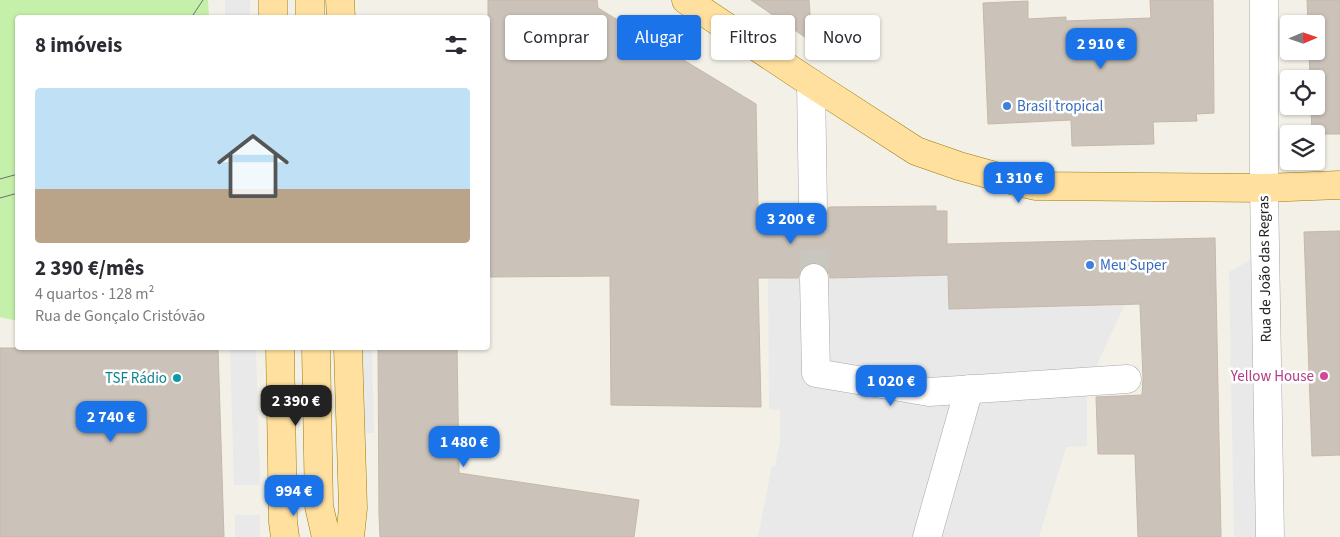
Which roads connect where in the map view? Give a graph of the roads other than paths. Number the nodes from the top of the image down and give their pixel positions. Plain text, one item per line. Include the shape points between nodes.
1 (273, 0) edge
2 (310, 0) edge
3 (340, 0) edge
4 (686, 0) edge
5 (1264, 0) edge
6 (273, 15) edge
7 (310, 15) edge
8 (341, 15) edge
9 (811, 83) junction
10 (1340, 185) edge
11 (1264, 188) junction
12 (813, 208) tunnel mouth
13 (814, 278) tunnel mouth
14 (280, 350) edge
15 (316, 350) edge
16 (348, 350) edge
17 (1127, 379) dead end
18 (969, 390) junction
19 (319, 506) junction
20 (285, 537) edge
21 (312, 537) edge
22 (326, 537) edge
23 (350, 537) edge
24 (927, 537) edge
25 (1270, 537) edge

1 - 6 main road
2 - 7 main road, bridge
3 - 8 main road
4 - 9 main road
5 - 11 street, Rua de João das Regras
9 - 11 main road via 916,151 1035,186
9 - 12 street
10 - 11 main road
11 - 25 street, Rua de João das Regras
13 - 18 street via 816,373 929,392
14 - 20 main road
15 - 19 main road
16 - 23 main road via 353,508
17 - 18 street
18 - 24 street
19 - 21 main road
19 - 22 main road

